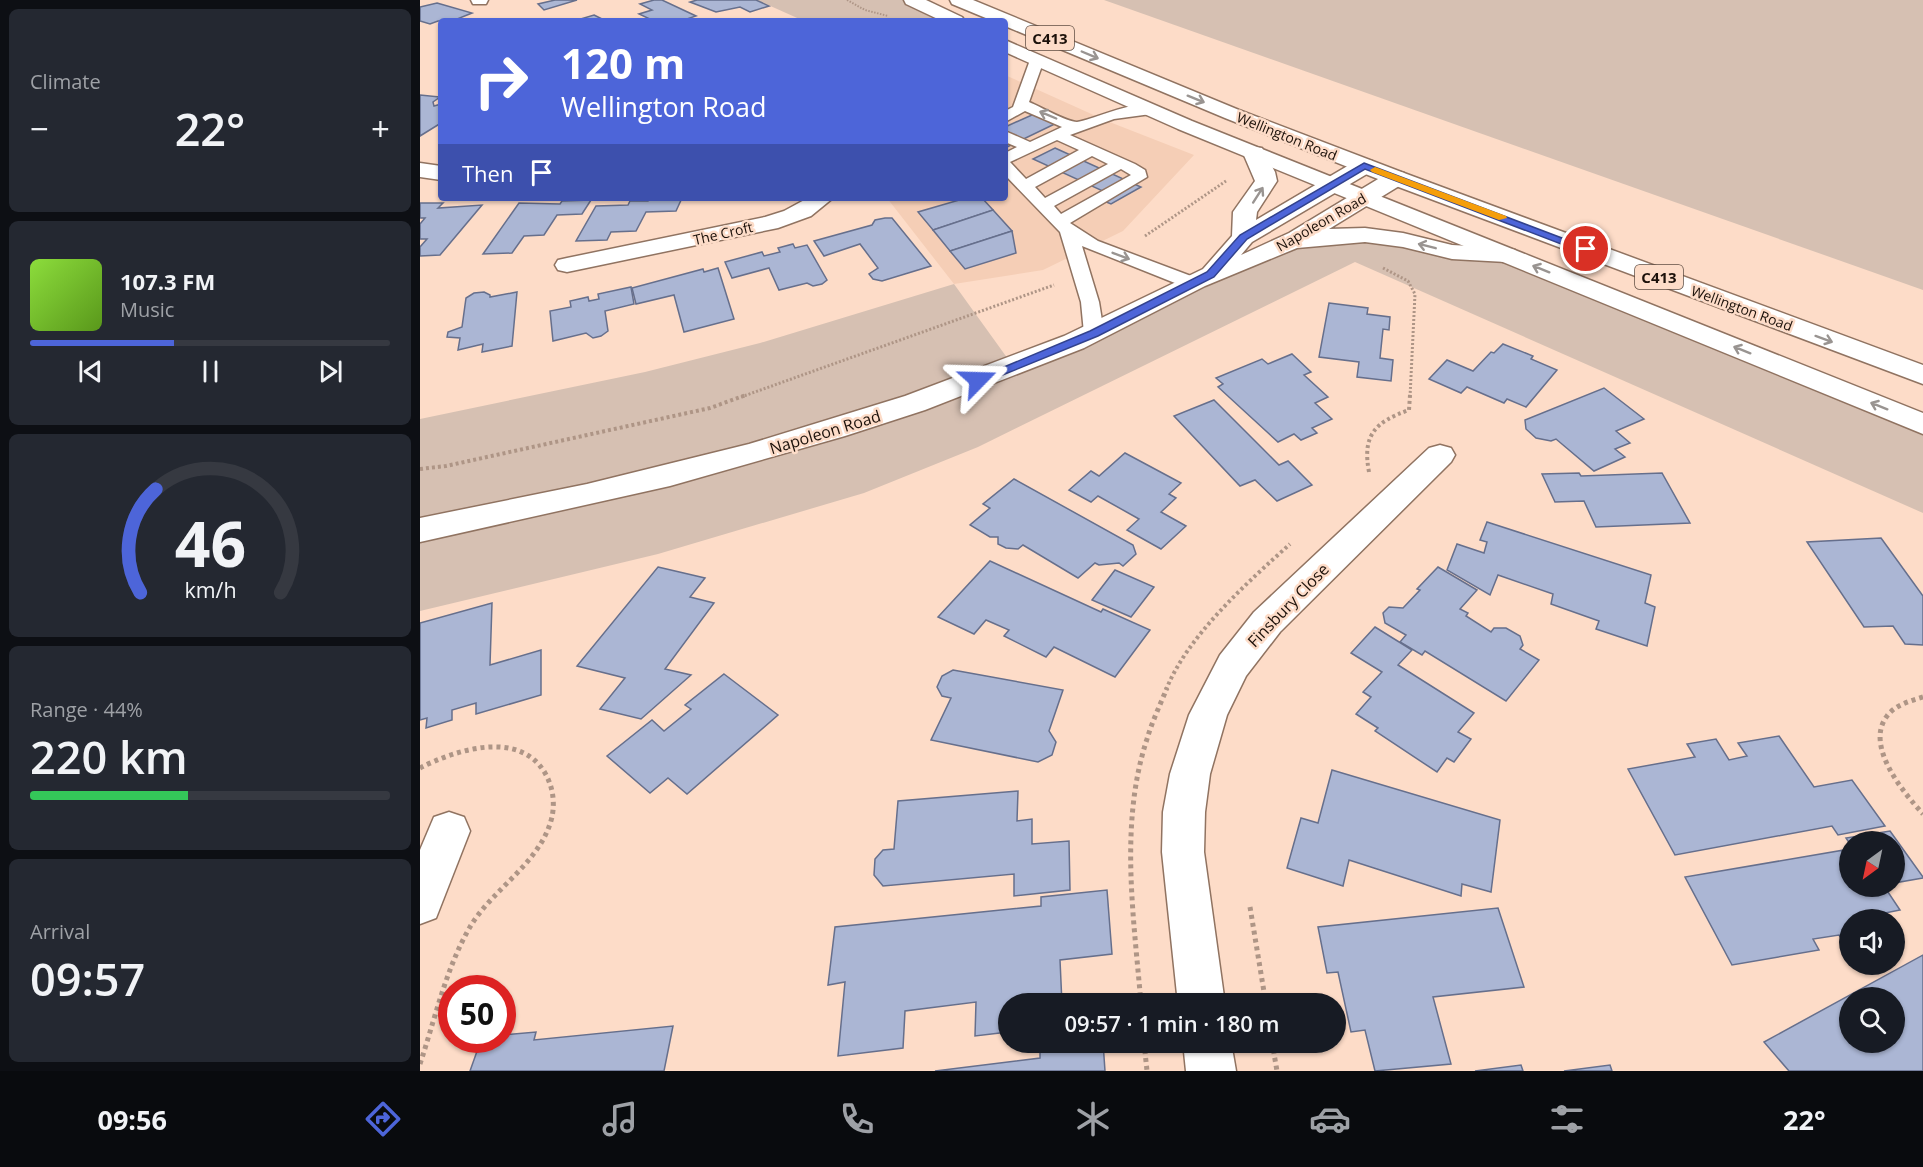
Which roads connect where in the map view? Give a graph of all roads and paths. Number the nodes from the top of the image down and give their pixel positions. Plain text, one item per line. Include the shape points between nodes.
1 (847, 0) edge
2 (912, 0) edge
3 (958, 0) edge
4 (893, 18) edge
5 (950, 18) edge
6 (1001, 18) edge
7 (1008, 21) edge
8 (1008, 46) edge
9 (1037, 60) junction
10 (1021, 104) junction
11 (1151, 110) junction
12 (1008, 116) edge
13 (1008, 118) edge
14 (1075, 127) junction
15 (1055, 136) junction
16 (1008, 137) edge
17 (1031, 148) junction
18 (1099, 153) junction
19 (1254, 153) junction
20 (1008, 158) edge
21 (1364, 166) junction
22 (420, 170) edge
23 (438, 173) edge
24 (1230, 178) dead end
25 (1396, 178) junction
26 (1331, 185) junction
27 (1025, 186) edge
28 (1364, 198) junction
29 (818, 201) edge
30 (1064, 227) junction
31 (1143, 237) dead end
32 (1244, 237) junction
33 (1283, 246) junction
34 (1506, 255) junction
35 (567, 265) dead end
36 (1382, 267) dead end
37 (1201, 279) junction
38 (1063, 282) dead end
39 (1415, 294) dead end
40 (1094, 333) junction
41 (1923, 375) edge
42 (1923, 424) edge
43 (1440, 455) dead end
44 (420, 469) edge
45 (420, 530) edge
46 (1923, 697) edge
47 (420, 768) edge
48 (1923, 814) edge
49 (449, 831) dead end
50 (420, 903) edge
51 (1250, 907) dead end
52 (1201, 993) edge
53 (1264, 993) edge
54 (1145, 1053) edge
55 (1209, 1053) edge
56 (1274, 1053) edge
57 (420, 1064) edge
58 (1147, 1071) edge
59 (1211, 1071) edge
60 (1277, 1071) edge

1 - 4 path
2 - 5 main road
3 -> 6 main road, Wellington Road / C413
7 -> 21 main road, Wellington Road / C413
8 - 9 main road, Wellington Road / C413
9 - 10 lane
9 - 11 main road, Wellington Road / C413
10 - 12 lane
14 -> 10 lane
11 - 14 lane via 1114,114
11 - 19 main road, Wellington Road / C413
13 - 15 lane
14 - 15 lane
15 - 17 lane
15 - 18 lane
16 - 17 lane
17 - 20 lane
18 - 27 lane
18 - 27 lane
18 - 30 lane via 1138,173 1137,180
19 - 26 main road, Wellington Road / C413
32 -> 19 main road via 1245,212 1266,181
21 - 25 main road, Wellington Road / C413
21 - 26 main road, Napoleon Road
22 - 23 main road
24 - 31 path
25 - 28 main road, Napoleon Road
25 -> 41 main road, Wellington Road / C413
26 - 28 main road, Wellington Road / C413
26 - 32 main road, Napoleon Road
27 - 30 lane
28 - 33 main road, Napoleon Road
28 - 34 main road, Wellington Road / C413
29 - 35 main road, The Croft via 783,219 691,241 625,264
30 -> 37 lane via 1092,245
30 - 40 lane via 1090,302
32 - 37 main road, Napoleon Road
34 -> 33 main road via 1452,252 1365,235 1321,237
33 - 37 main road, Napoleon Road
42 -> 34 main road, Wellington Road / C413
36 - 39 path via 1408,281
37 - 40 main road, Napoleon Road
38 - 44 path via 710,408
40 - 45 main road, Napoleon Road via 959,388 756,453 566,501
43 - 52 main road, Finsbury Close via 1267,622 1233,666 1208,715 1190,774 1184,812 1183,852
46 - 48 path via 1911,699 1891,713 1879,735 1880,752 1895,781
47 - 57 path via 453,752 474,748 518,752 544,769 554,797 543,840 517,874 486,904 462,943
49 - 50 main road
51 - 53 path
54 - 58 path
55 - 59 main road
56 - 60 path

